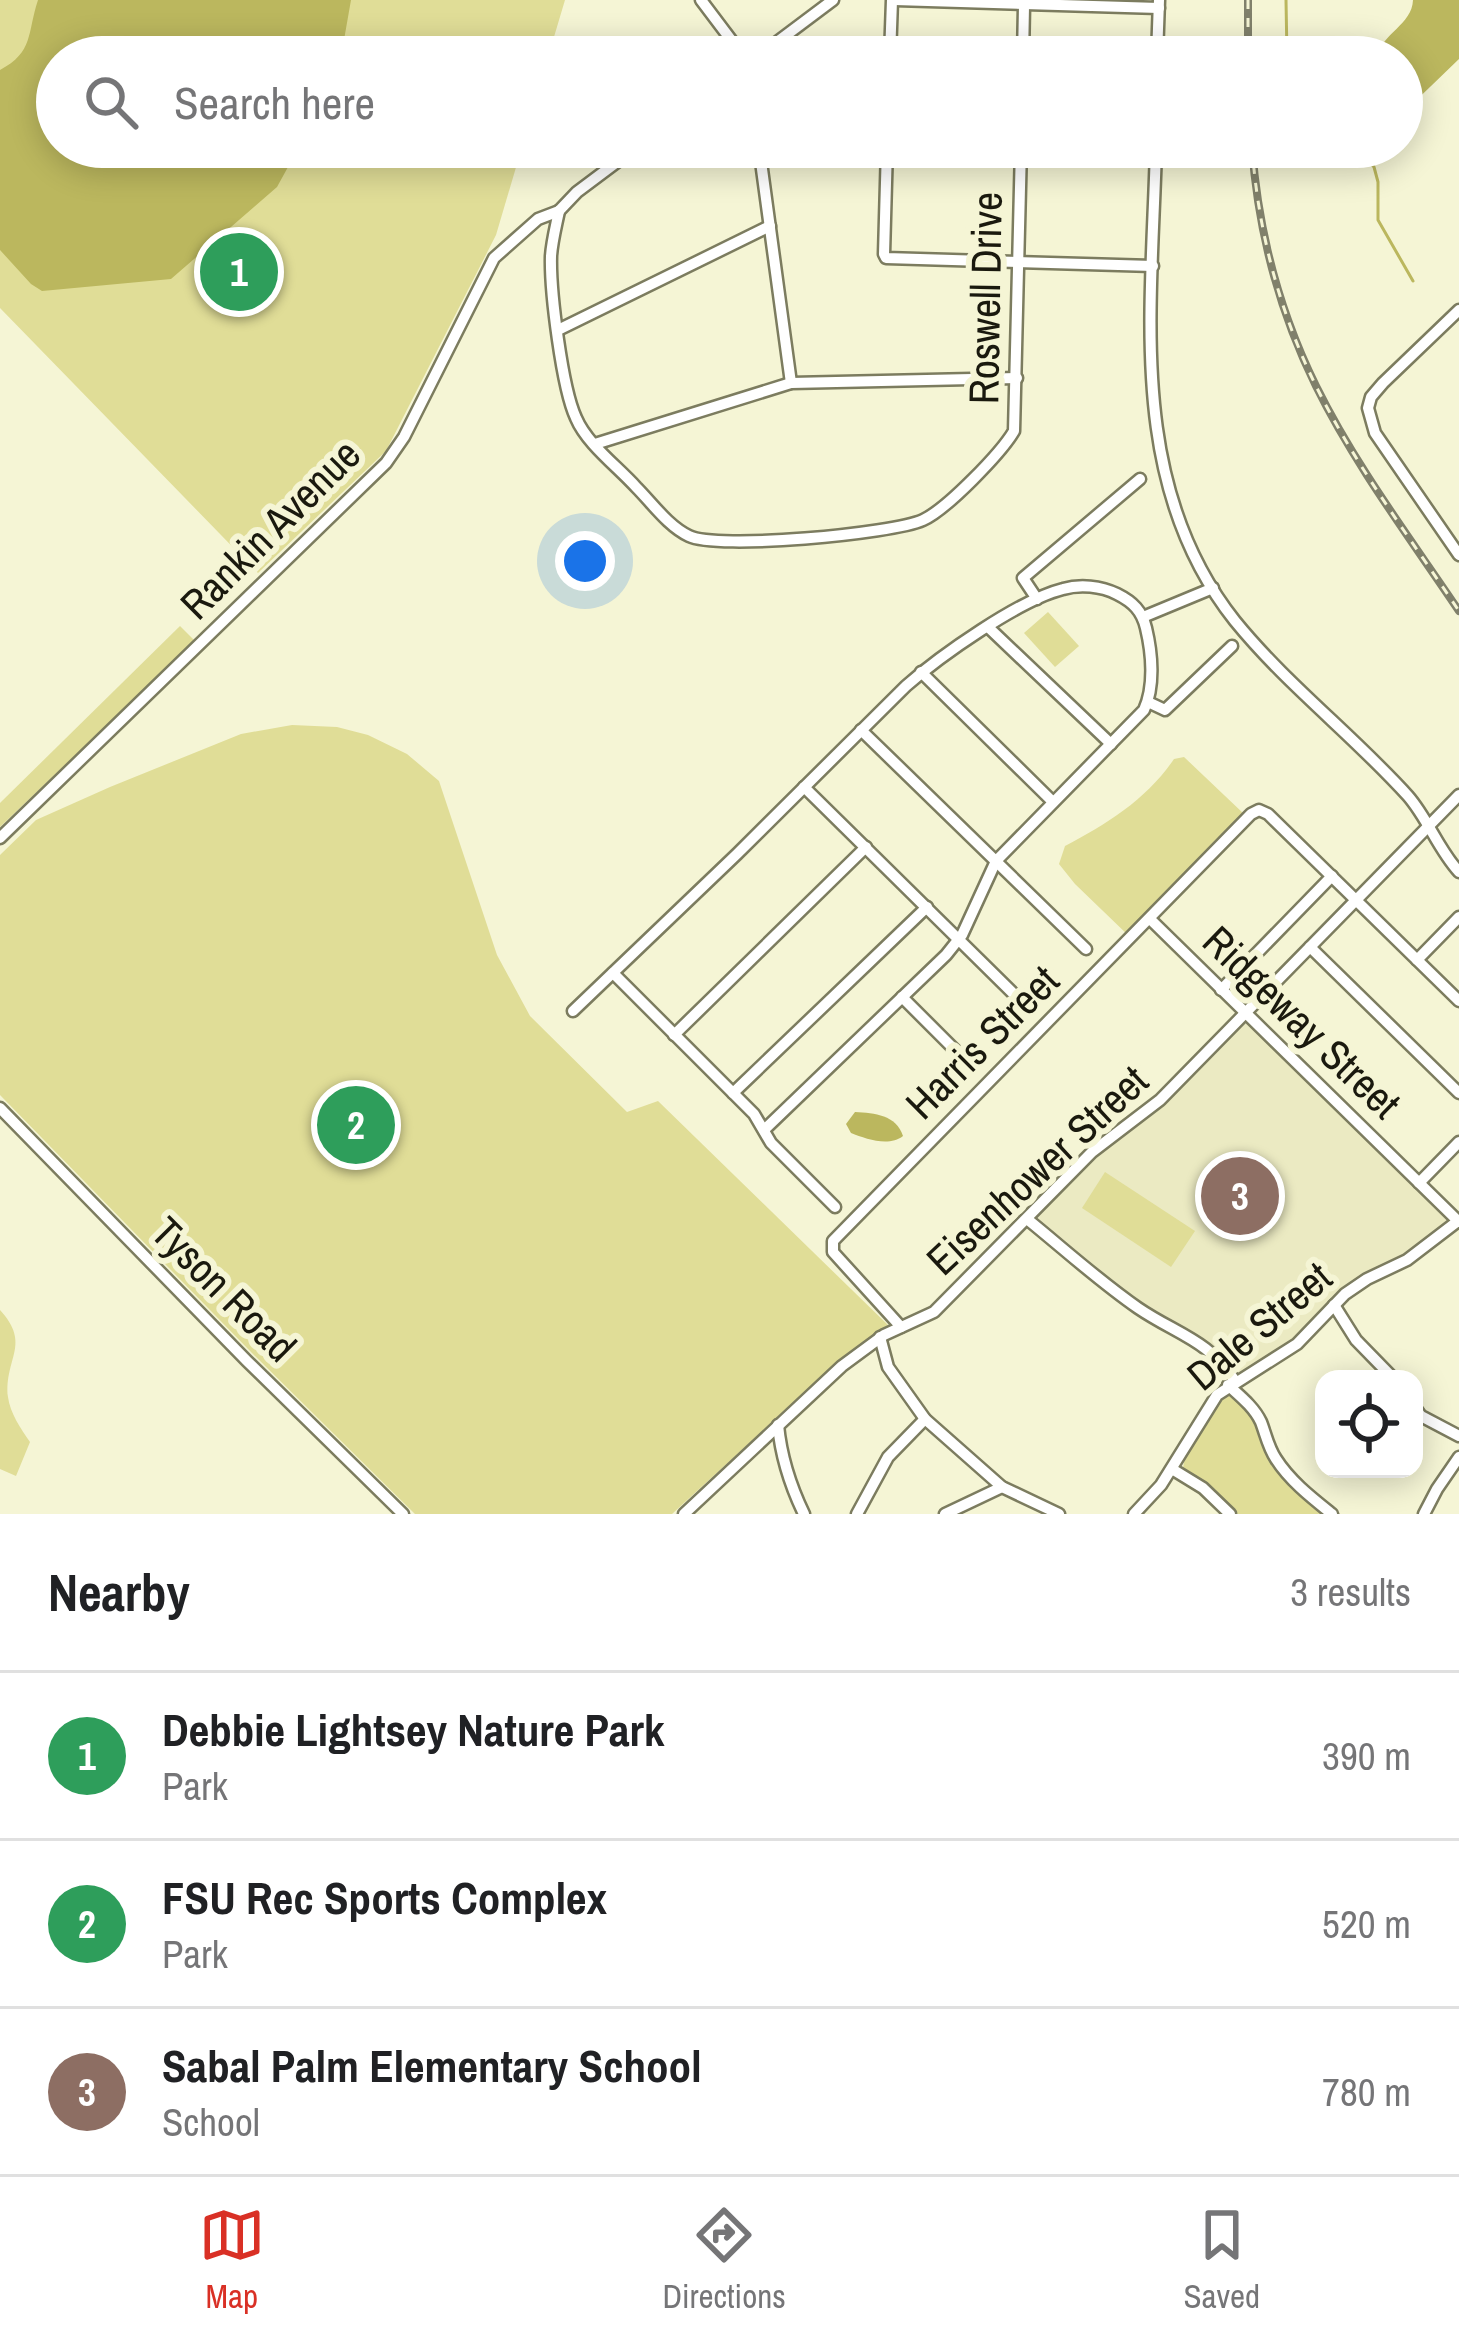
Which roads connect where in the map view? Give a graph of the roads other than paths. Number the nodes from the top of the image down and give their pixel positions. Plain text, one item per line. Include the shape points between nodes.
1 (701, 0) edge
2 (833, 0) edge
3 (893, 0) edge
4 (1159, 4) edge
5 (1024, 6) junction
6 (728, 36) edge
7 (786, 36) edge
8 (891, 36) edge
9 (1024, 36) edge
10 (1158, 36) edge
11 (610, 168) edge
12 (762, 168) edge
13 (886, 168) edge
14 (1021, 168) edge
15 (1155, 168) edge
16 (559, 212) junction
17 (770, 226) junction
18 (1018, 263) junction
19 (1153, 266) junction
20 (1459, 310) edge
21 (558, 330) junction
22 (1016, 378) junction
23 (791, 383) junction
24 (596, 443) junction
25 (1140, 479) dead end
26 (1459, 556) edge
27 (1213, 588) junction
28 (1037, 598) junction
29 (1143, 617) junction
30 (988, 627) junction
31 (1232, 646) dead end
32 (921, 672) junction
33 (1148, 702) junction
34 (861, 730) junction
35 (1111, 744) junction
36 (804, 787) junction
37 (1459, 795) edge
38 (1053, 802) junction
39 (1428, 826) junction
40 (0, 838) edge
41 (1412, 844) junction
42 (866, 847) junction
43 (1441, 849) junction
44 (996, 861) junction
45 (1459, 872) edge
46 (1332, 876) junction
47 (1356, 901) junction
48 (927, 907) junction
49 (1459, 916) edge
50 (1150, 920) junction
51 (959, 939) junction
52 (1310, 947) junction
53 (1086, 949) dead end
54 (1417, 960) junction
55 (613, 973) junction
56 (1221, 990) junction
57 (902, 997) junction
58 (1459, 1001) edge
59 (1030, 1009) dead end
60 (573, 1011) dead end
61 (1246, 1013) junction
62 (674, 1035) junction
63 (972, 1067) dead end
64 (733, 1093) junction
65 (1459, 1093) edge
66 (0, 1108) edge
67 (764, 1130) junction
68 (1459, 1142) edge
69 (1419, 1183) junction
70 (836, 1208) dead end
71 (1027, 1219) junction
72 (1458, 1222) edge
73 (1334, 1305) junction
74 (902, 1327) junction
75 (880, 1337) junction
76 (1385, 1370) edge
77 (1231, 1383) junction
78 (1423, 1417) edge
79 (926, 1419) junction
80 (778, 1425) junction
81 (1459, 1436) edge
82 (1459, 1457) edge
83 (1172, 1468) junction
84 (1002, 1487) junction
85 (404, 1514) edge
86 (684, 1514) edge
87 (804, 1514) edge
88 (857, 1514) edge
89 (944, 1514) edge
90 (1059, 1514) edge
91 (1134, 1514) edge
92 (1230, 1514) edge
93 (1332, 1514) edge
94 (1424, 1514) edge

1 - 6 street
2 - 7 street
3 - 5 street
3 - 8 street
4 - 5 street
4 - 10 street
5 - 9 street
11 - 16 street, Rankin Avenue
12 - 17 street
13 - 18 street via 886,258
14 - 18 street, Roswell Drive
15 - 19 street
16 - 21 street, Roswell Drive via 551,254
16 - 40 street, Rankin Avenue via 494,259 386,463
17 - 21 street
17 - 23 street
18 - 19 street
18 - 22 street, Roswell Drive
19 - 27 street via 1160,456
20 - 26 street via 1369,402 1375,433
21 - 24 street, Roswell Drive via 575,417
22 - 23 street
22 - 24 street, Roswell Drive via 1008,441 937,511 905,525 704,541 674,526
23 - 24 street
25 - 28 street via 1023,578
27 - 29 street
27 - 39 street via 1255,644
28 - 29 street via 1094,587 1134,604
28 - 30 street
29 - 33 street
30 - 32 street
30 - 35 street
31 - 33 street via 1166,710
32 - 34 street
32 - 38 street
33 - 35 street
34 - 36 street
34 - 44 street
35 - 38 street
36 - 42 street
36 - 55 street
37 - 39 street, Eisenhower Street
38 - 44 street
39 - 41 street, Eisenhower Street
39 - 43 street
41 - 43 street via 1425,840
41 - 47 street, Eisenhower Street
42 - 48 street
42 - 62 street
43 - 45 street
44 - 51 street
44 - 53 street
46 - 47 street
46 - 50 street, Harris Street via 1258,810
46 - 56 street
47 - 52 street, Eisenhower Street
47 - 54 street
48 - 51 street
48 - 64 street
49 - 54 street
50 - 56 street, Ridgeway Street
50 - 74 street, Harris Street via 833,1240 832,1252
51 - 57 street
51 - 59 street
52 - 61 street, Eisenhower Street
52 - 65 street
54 - 58 street
55 - 60 street
55 - 62 street
56 - 61 street, Ridgeway Street
57 - 63 street
57 - 67 street
61 - 69 street, Ridgeway Street
61 - 71 street, Eisenhower Street
62 - 64 street
64 - 67 street
66 - 85 street, Tyson Road
67 - 70 street
68 - 69 street
69 - 72 street, Ridgeway Street
71 - 74 street, Eisenhower Street via 934,1312
71 - 77 street via 1139,1308 1204,1345
72 - 73 street, Dale Street
73 - 76 street
73 - 77 street, Dale Street via 1297,1344
74 - 75 street, Eisenhower Street
75 - 79 street via 888,1367
75 - 80 street, Eisenhower Street
77 - 83 street, Dale Street
77 - 93 street via 1260,1420 1278,1462
78 - 81 street
79 - 84 street
79 - 88 street via 889,1457
80 - 86 street, Eisenhower Street
80 - 87 street
82 - 94 street
83 - 91 street, Dale Street
83 - 92 street
84 - 89 street
84 - 90 street

